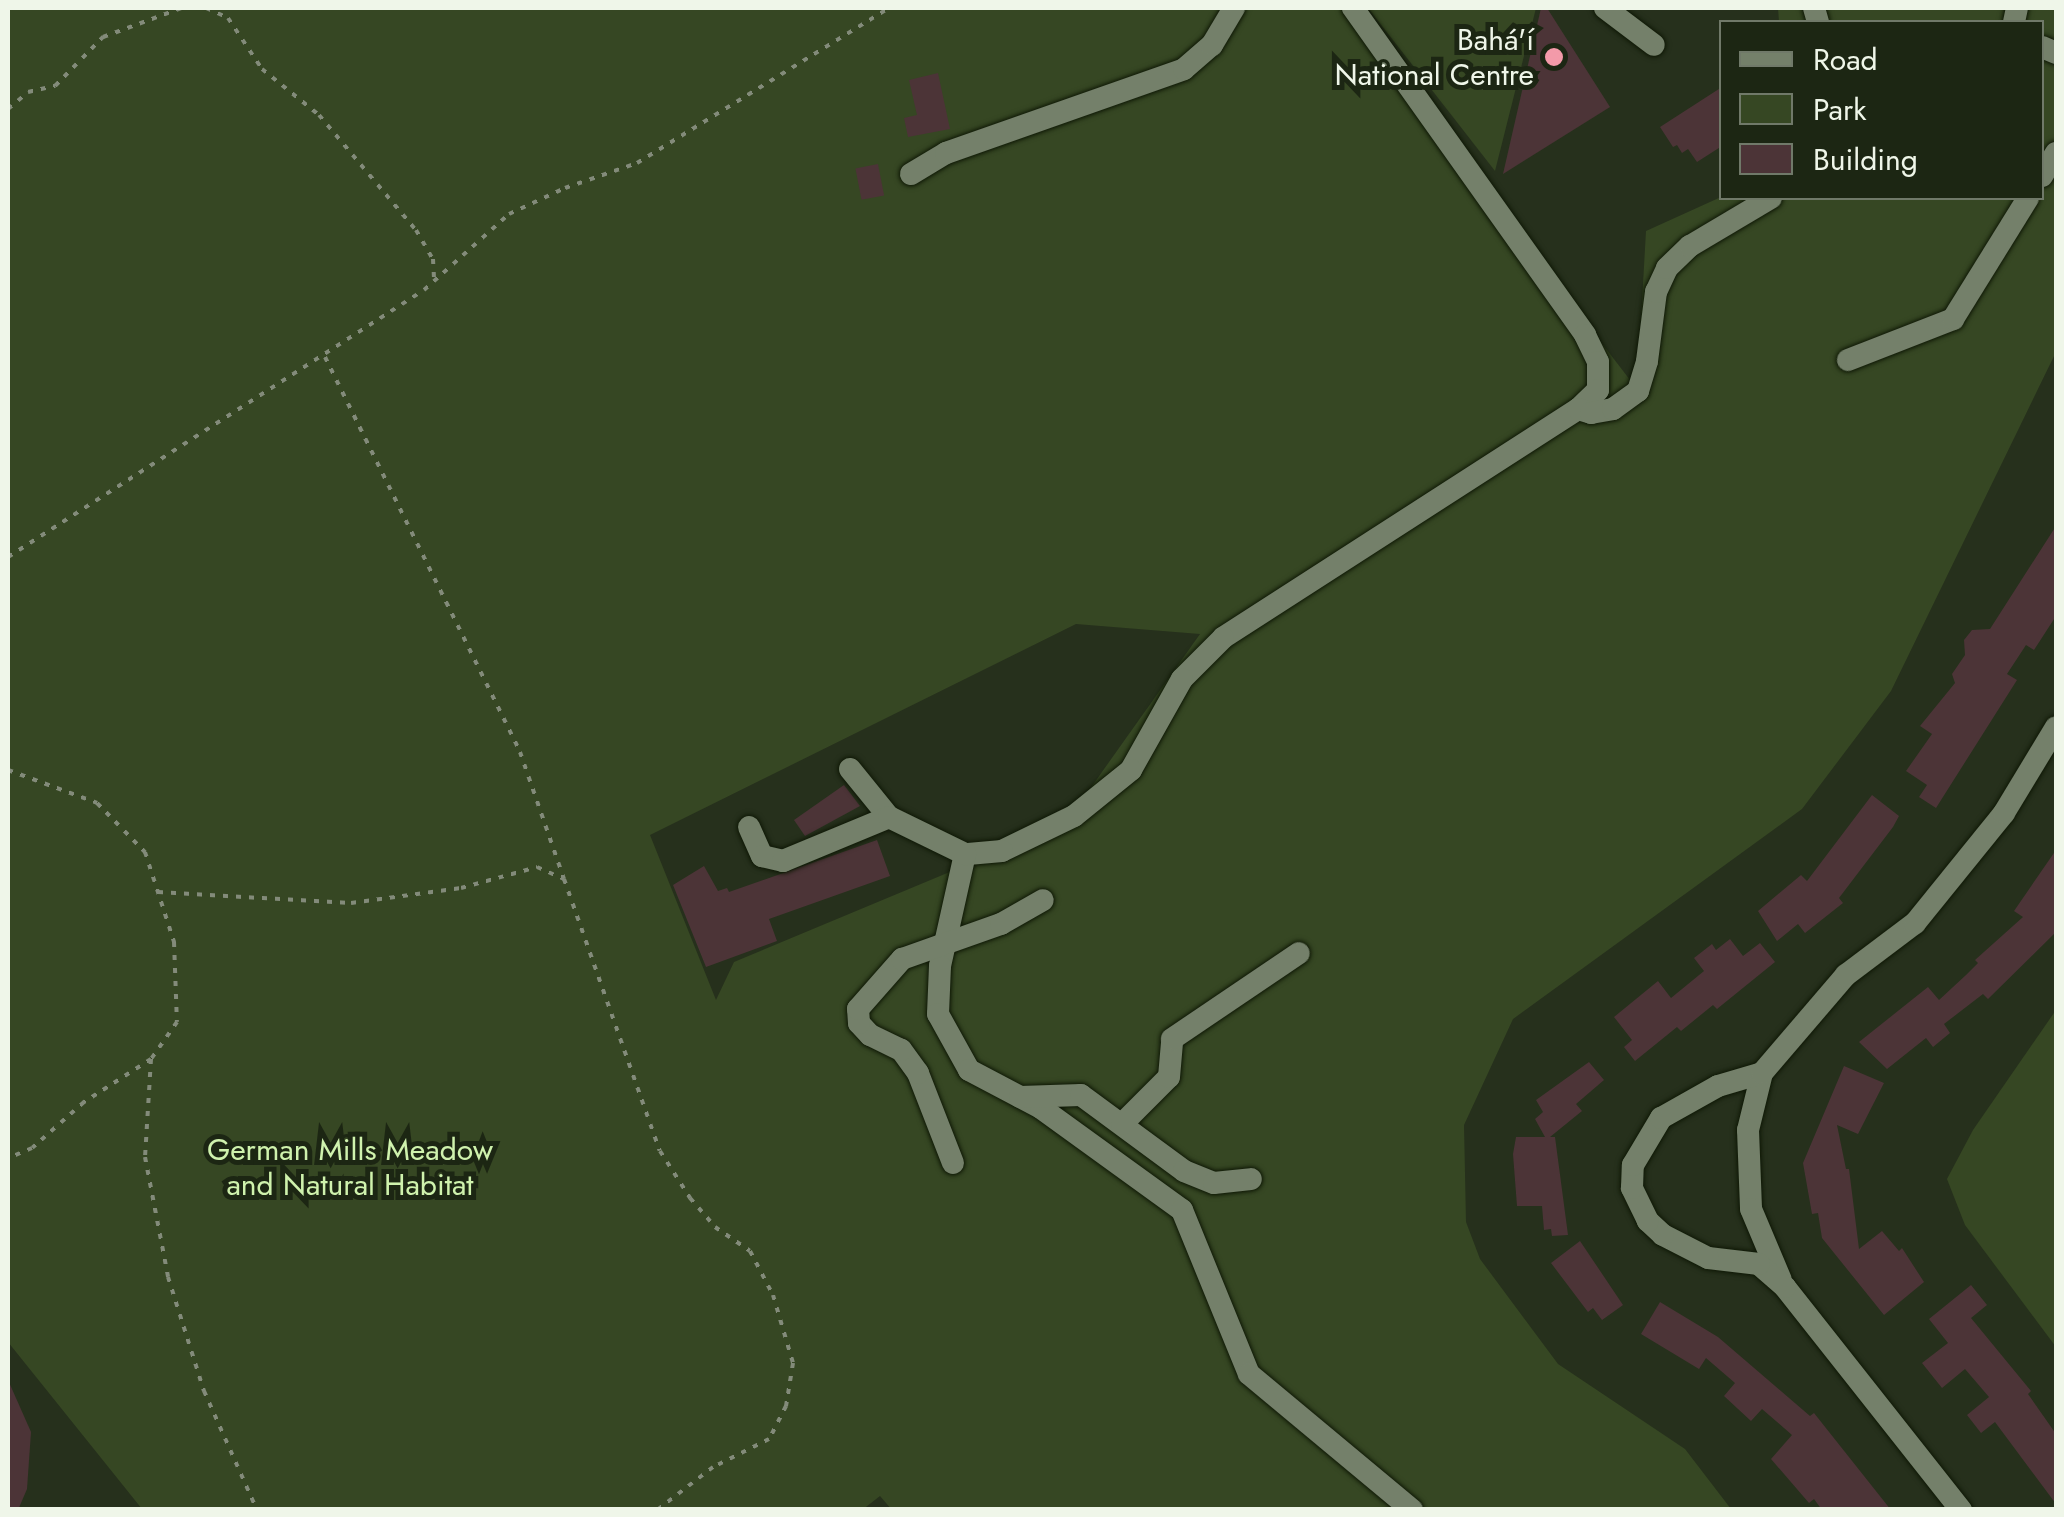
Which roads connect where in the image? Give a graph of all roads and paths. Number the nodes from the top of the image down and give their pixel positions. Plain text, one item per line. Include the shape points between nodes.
1 (182, 8) edge
2 (206, 8) edge
3 (888, 8) edge
4 (1234, 8) edge
5 (1353, 8) edge
6 (1604, 8) edge
7 (1654, 45) dead end
8 (8, 108) edge
9 (911, 174) dead end
10 (1768, 200) edge
11 (2027, 200) edge
12 (434, 280) junction
13 (324, 355) junction
14 (1848, 360) dead end
15 (1578, 409) junction
16 (8, 557) edge
17 (2056, 727) edge
18 (850, 769) dead end
19 (8, 770) edge
20 (889, 817) junction
21 (748, 827) dead end
22 (965, 854) junction
23 (564, 879) junction
24 (158, 892) junction
25 (1043, 900) dead end
26 (945, 944) junction
27 (1298, 953) dead end
28 (151, 1059) junction
29 (1762, 1073) junction
30 (1020, 1097) junction
31 (1122, 1124) junction
32 (8, 1158) edge
33 (953, 1163) dead end
34 (1251, 1179) dead end
35 (1785, 1288) junction
36 (257, 1510) edge
37 (656, 1510) edge
38 (1412, 1510) edge
39 (1961, 1510) edge

1 - 8 path via 103,38 55,86 28,92
2 - 12 path via 228,18 262,69 319,115 416,230 433,259
3 - 12 path via 637,163 509,214
4 - 9 street via 1212,45 1184,70 946,154
5 - 15 street via 1584,335 1598,362 1598,390
6 - 7 street
10 - 15 street via 1690,246 1668,268 1656,292 1638,390 1612,409
11 - 14 street via 1953,318
12 - 13 path
13 - 16 path
13 - 23 path via 520,752
15 - 22 street via 1223,638 1182,679 1131,770 1074,816 1002,851
17 - 29 street via 2004,813 1938,897 1846,975
18 - 20 street
19 - 24 path via 97,803 145,852
20 - 21 street via 783,860 762,856
20 - 22 street
22 - 26 street
23 - 24 path via 537,868 461,888 351,903
23 - 37 path via 660,1151 715,1227 750,1251 773,1296 793,1364 786,1406 770,1439 713,1467
24 - 28 path via 174,942 176,1022
25 - 26 street
26 - 30 street via 938,1014 953,1049 969,1070
26 - 33 street via 902,959 858,1009 870,1035 902,1050 918,1073
27 - 31 street via 1172,1039 1170,1077
28 - 32 path via 32,1148
28 - 36 path via 145,1157 168,1277 204,1391
29 - 35 street via 1748,1130 1751,1209
29 - 35 street via 1718,1086 1661,1118 1632,1164 1632,1188 1663,1235 1708,1258 1759,1264
30 - 31 street via 1081,1094
30 - 38 street via 1182,1210 1248,1374
31 - 34 street via 1184,1171 1214,1183
35 - 39 street

